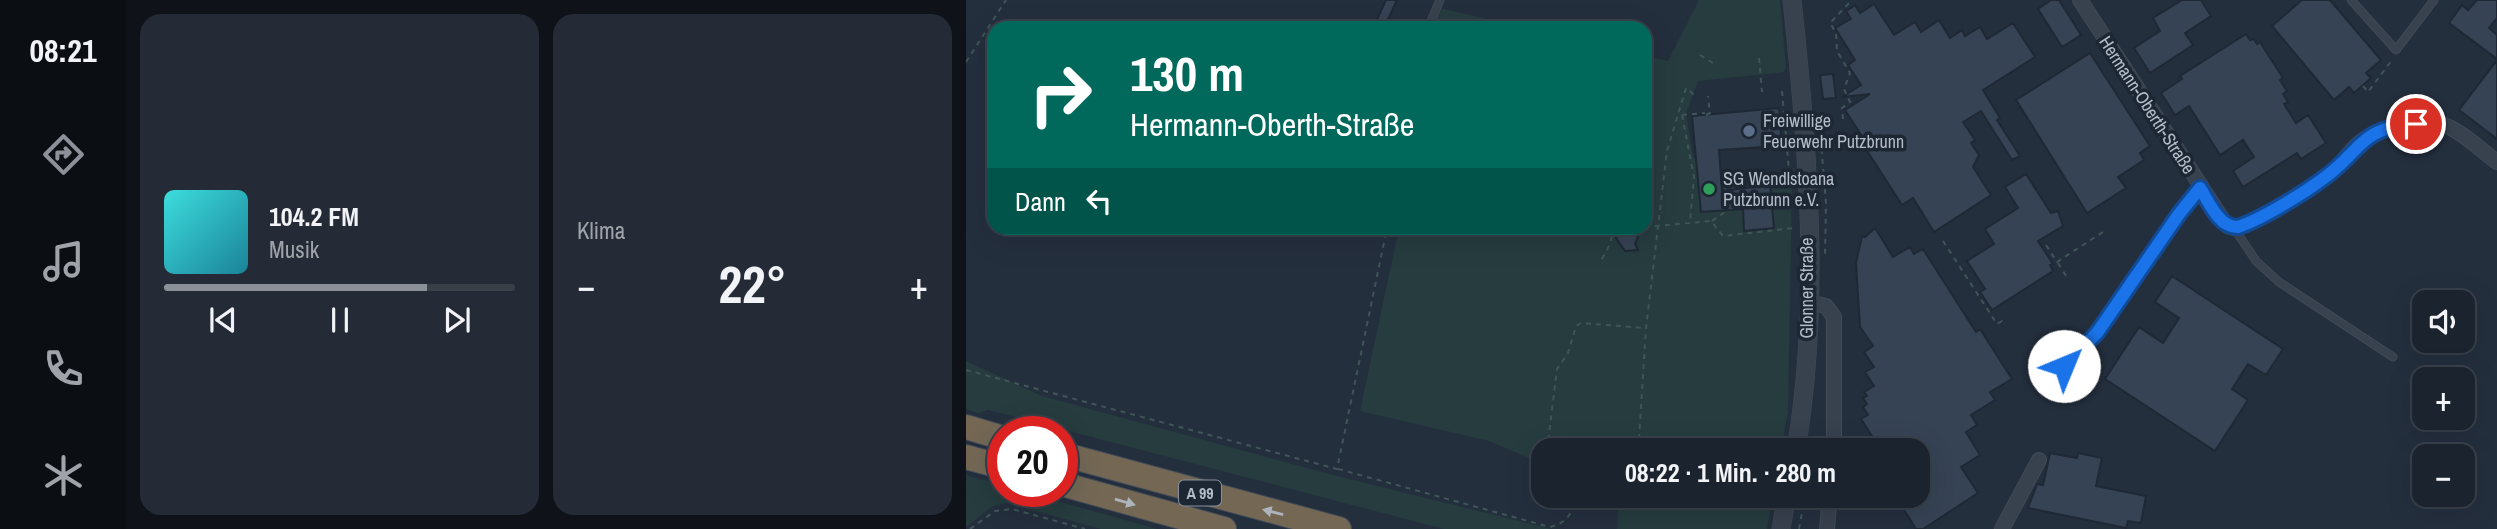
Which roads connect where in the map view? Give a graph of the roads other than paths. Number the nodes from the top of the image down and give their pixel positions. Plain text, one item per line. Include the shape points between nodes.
1 (1440, 0) edge
2 (1792, 0) edge
3 (2080, 0) edge
4 (2351, 0) edge
5 (2434, 0) edge
6 (1431, 21) edge
7 (2497, 162) edge
8 (2200, 188) junction
9 (2234, 228) junction
10 (1808, 302) junction
11 (2393, 358) dead end
12 (2064, 366) dead end
13 (966, 427) edge
14 (987, 433) edge
15 (1798, 438) edge
16 (1834, 438) edge
17 (966, 457) edge
18 (1078, 458) edge
19 (2039, 460) dead end
20 (987, 463) edge
21 (1078, 488) edge
22 (1785, 508) edge
23 (1829, 508) edge
24 (1224, 529) edge
25 (1339, 529) edge
26 (1781, 529) edge
27 (1827, 529) edge
28 (2002, 529) edge

1 - 6 lane
2 - 10 street, Glonner Straße via 1807,169
3 - 8 street, Hermann-Oberth-Straße
4 - 5 lane via 2396,50
7 - 9 street via 2440,123 2374,132 2324,179
8 - 9 street, Hermann-Oberth-Straße via 2221,220
8 - 12 lane via 2097,333
9 - 11 lane via 2256,261 2279,282
10 - 15 street, Glonner Straße
10 - 16 street via 1826,306 1834,317
13 - 14 highway
17 - 20 highway
25 -> 18 highway, A 99
19 - 28 street
21 -> 24 highway, A 99
22 - 26 street
23 - 27 street

